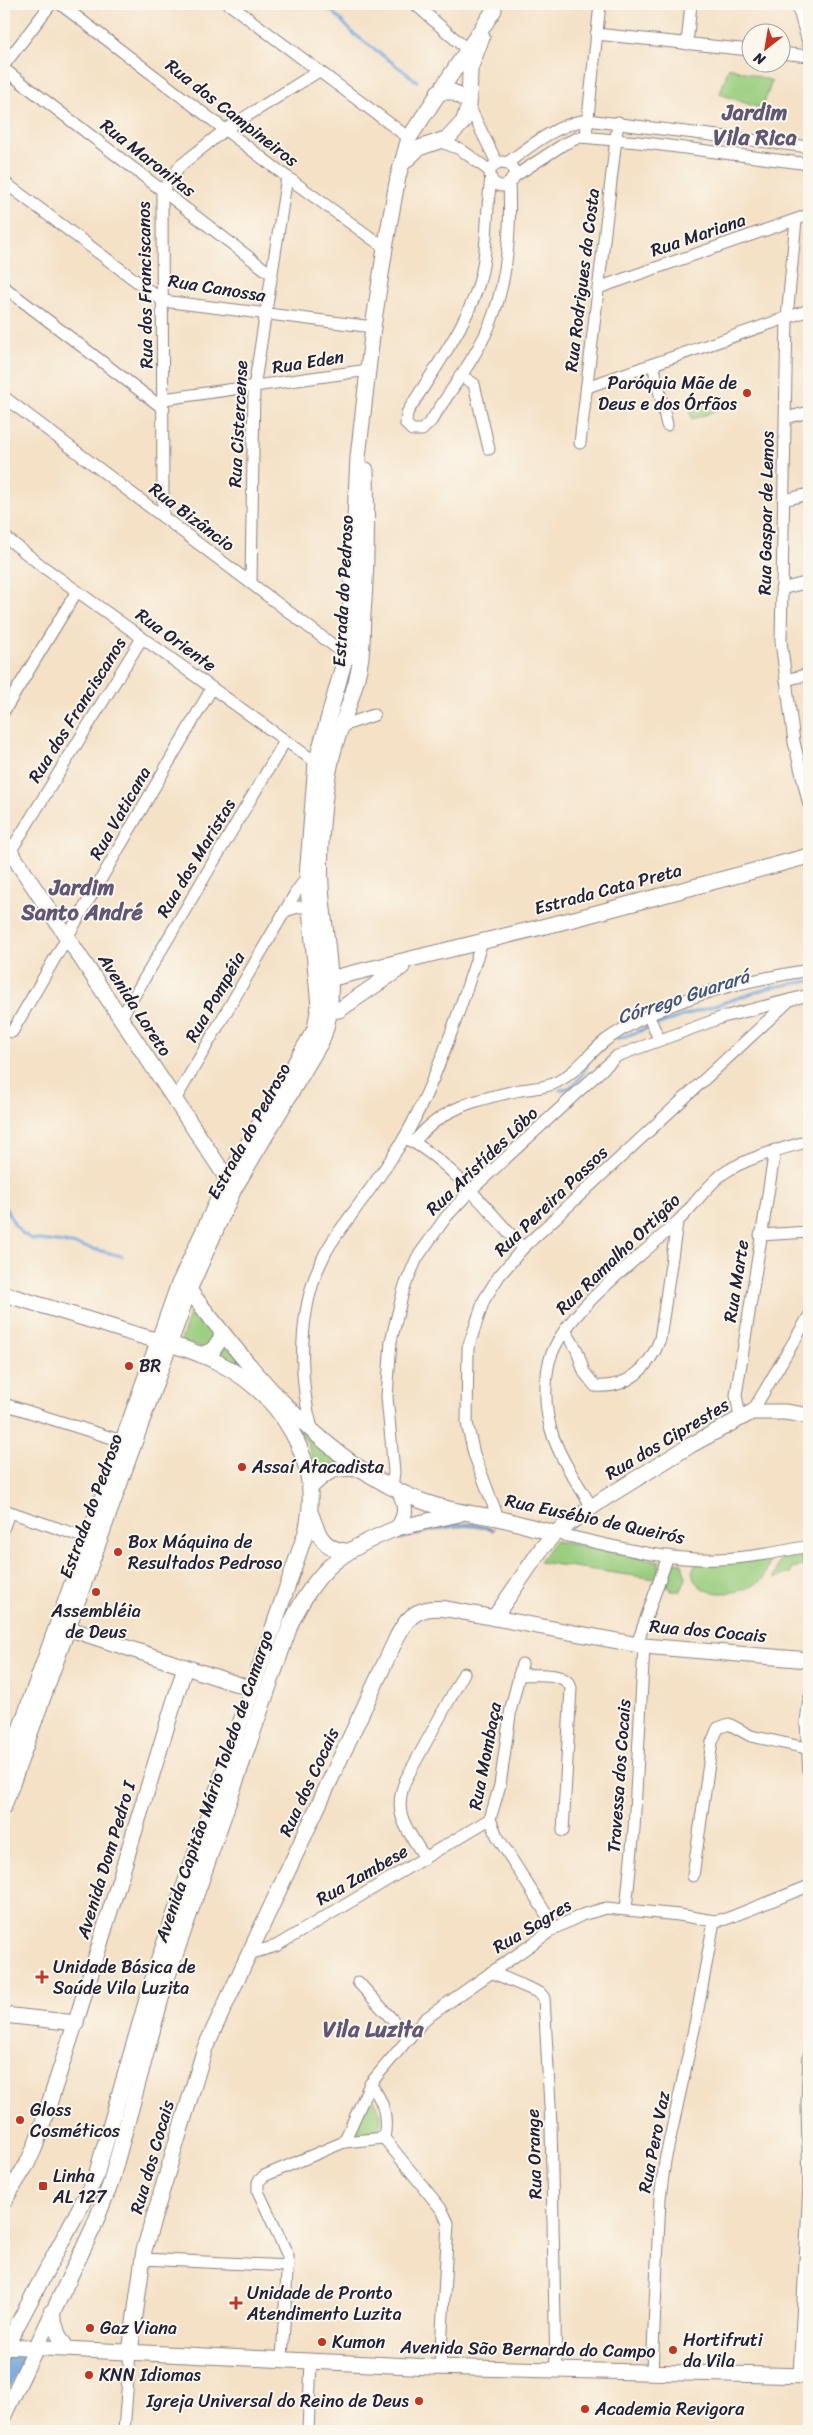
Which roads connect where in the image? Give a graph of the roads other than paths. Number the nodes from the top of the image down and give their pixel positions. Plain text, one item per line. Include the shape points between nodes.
1 (51, 4) edge
2 (60, 4) edge
3 (229, 4) edge
4 (415, 4) edge
5 (600, 4) edge
6 (691, 4) edge
7 (797, 4) edge
8 (495, 7) edge
9 (596, 34) junction
10 (686, 44) junction
11 (809, 46) edge
12 (740, 49) edge
13 (470, 52) junction
14 (790, 54) edge
15 (809, 56) edge
16 (4, 65) edge
17 (4, 69) edge
18 (319, 71) junction
19 (438, 92) junction
20 (469, 104) junction
21 (587, 120) junction
22 (618, 122) junction
23 (226, 129) junction
24 (586, 136) junction
25 (409, 138) junction
26 (616, 139) junction
27 (437, 142) junction
28 (809, 146) edge
29 (402, 164) junction
30 (809, 164) edge
31 (496, 169) junction
32 (287, 178) junction
33 (511, 181) junction
34 (4, 182) edge
35 (162, 191) junction
36 (809, 215) edge
37 (796, 220) junction
38 (384, 248) junction
39 (271, 274) junction
40 (4, 287) edge
41 (598, 288) junction
42 (163, 301) junction
43 (809, 310) edge
44 (265, 314) junction
45 (787, 318) junction
46 (373, 327) junction
47 (653, 364) junction
48 (368, 370) junction
49 (460, 374) junction
50 (587, 387) junction
51 (254, 388) junction
52 (4, 397) edge
53 (164, 404) junction
54 (809, 412) edge
55 (786, 418) junction
56 (667, 425) dead end
57 (580, 443) dead end
58 (361, 446) junction
59 (490, 449) dead end
60 (809, 494) edge
61 (784, 500) junction
62 (163, 517) junction
63 (4, 538) edge
64 (809, 582) edge
65 (251, 584) junction
66 (781, 589) junction
67 (77, 591) junction
68 (142, 638) junction
69 (781, 641) junction
70 (769, 644) dead end
71 (346, 655) junction
72 (360, 661) junction
73 (809, 674) edge
74 (786, 680) junction
75 (212, 688) junction
76 (4, 711) edge
77 (374, 715) dead end
78 (342, 726) junction
79 (286, 741) junction
80 (316, 762) junction
81 (804, 762) edge
82 (329, 772) junction
83 (809, 804) edge
84 (7, 847) edge
85 (809, 856) edge
86 (314, 875) junction
87 (316, 907) junction
88 (285, 911) junction
89 (68, 936) junction
90 (482, 942) junction
91 (416, 959) junction
92 (809, 970) edge
93 (364, 971) junction
94 (323, 983) junction
95 (364, 993) junction
96 (809, 995) edge
97 (792, 998) junction
98 (324, 1009) junction
99 (752, 1009) junction
100 (648, 1015) junction
101 (121, 1018) junction
102 (762, 1026) junction
103 (12, 1032) dead end
104 (659, 1039) junction
105 (175, 1100) junction
106 (409, 1140) junction
107 (809, 1141) edge
108 (774, 1150) junction
109 (231, 1185) junction
110 (470, 1191) junction
111 (677, 1223) junction
112 (809, 1232) edge
113 (760, 1234) junction
114 (523, 1248) junction
115 (184, 1288) junction
116 (4, 1294) edge
117 (809, 1316) edge
118 (565, 1330) junction
119 (223, 1335) junction
120 (164, 1343) junction
121 (201, 1355) junction
122 (4, 1404) edge
123 (746, 1415) junction
124 (809, 1416) edge
125 (312, 1429) junction
126 (128, 1443) junction
127 (360, 1469) junction
128 (311, 1487) junction
129 (396, 1490) junction
130 (592, 1507) junction
131 (6, 1511) edge
132 (311, 1514) junction
133 (463, 1514) junction
134 (498, 1518) junction
135 (4, 1527) edge
136 (397, 1528) junction
137 (556, 1533) junction
138 (94, 1540) junction
139 (808, 1546) edge
140 (345, 1551) junction
141 (668, 1556) junction
142 (809, 1562) edge
143 (494, 1618) junction
144 (62, 1626) junction
145 (641, 1645) junction
146 (809, 1660) edge
147 (185, 1667) junction
148 (464, 1673) dead end
149 (252, 1689) junction
150 (809, 1700) edge
151 (806, 1748) junction
152 (809, 1773) edge
153 (4, 1774) edge
154 (4, 1806) edge
155 (490, 1819) junction
156 (563, 1832) dead end
157 (425, 1858) junction
158 (693, 1876) dead end
159 (809, 1886) edge
160 (626, 1909) junction
161 (714, 1922) junction
162 (555, 1928) junction
163 (249, 1954) junction
164 (491, 1972) junction
165 (358, 1982) dead end
166 (4, 2015) edge
167 (76, 2023) junction
168 (409, 2038) junction
169 (809, 2056) edge
170 (370, 2084) junction
171 (384, 2138) junction
172 (344, 2142) junction
173 (4, 2201) edge
174 (143, 2260) junction
175 (288, 2266) junction
176 (46, 2274) junction
177 (59, 2297) junction
178 (51, 2312) junction
179 (4, 2347) edge
180 (35, 2347) junction
181 (67, 2349) junction
182 (130, 2352) junction
183 (282, 2360) junction
184 (311, 2361) junction
185 (440, 2367) junction
186 (556, 2370) junction
187 (652, 2371) junction
188 (804, 2376) edge
189 (4, 2415) edge
190 (124, 2431) edge
191 (308, 2431) edge

1 - 16 street
2 - 23 street, Rua dos Campineiros
3 - 18 street
4 - 13 street
5 - 9 street
6 - 10 street
7 - 11 street
8 - 13 main road, Estrada do Pedroso
9 - 10 street
9 - 21 street
10 - 12 street
13 - 19 main road, Estrada do Pedroso
13 - 20 main road, Estrada do Pedroso
14 - 15 street
17 - 35 street, Rua Maronitas
18 - 23 street, Rua dos Franciscanos
18 - 25 street
19 - 20 main road via 453,92
19 - 25 main road, Estrada do Pedroso
20 - 27 main road, Estrada do Pedroso via 458,129
20 - 31 street
21 - 22 street
21 - 24 street
21 - 31 street via 549,132
22 - 26 street, Rua Rodrigues da Costa
22 - 28 street
23 - 32 street, Rua dos Campineiros
23 - 35 street, Rua dos Franciscanos via 181,165
24 - 26 street
24 - 33 street via 564,144
25 - 27 main road
25 - 29 main road, Estrada do Pedroso
26 - 30 street
26 - 41 street, Rua Rodrigues da Costa
27 - 29 main road, Estrada do Pedroso via 413,152
27 - 31 street via 460,149
29 - 38 main road, Estrada do Pedroso
31 - 33 street via 501,186
31 - 33 street via 512,168
31 - 49 street via 487,203 485,252 477,289 460,325 407,413 406,424 412,430 422,430 431,421
32 - 38 street, Rua dos Campineiros
32 - 39 street, Rua Cistercense
33 - 49 street via 501,291 492,321
34 - 42 street, Rua Canossa
35 - 39 street, Rua Maronitas
35 - 42 street, Rua dos Franciscanos
36 - 37 street, Rua Mariana
37 - 41 street, Rua Mariana
37 - 45 street, Rua Gaspar de Lemos
38 - 46 main road, Estrada do Pedroso
39 - 44 street, Rua Cistercense
40 - 53 street
41 - 50 street, Rua Rodrigues da Costa
42 - 44 street, Rua Canossa
42 - 53 street, Rua dos Franciscanos
43 - 45 street
44 - 46 street, Rua Canossa
44 - 51 street, Rua Cistercense
45 - 47 street
45 - 55 street, Rua Gaspar de Lemos
46 - 48 main road, Estrada do Pedroso
47 - 50 street
47 - 56 street
48 - 51 street, Rua Eden
48 - 58 main road, Estrada do Pedroso
49 - 59 street via 474,384
50 - 57 street, Rua Rodrigues da Costa
51 - 53 street, Rua Eden
51 - 65 street, Rua Cistercense
52 - 62 street, Rua Bizâncio
53 - 62 street, Rua dos Franciscanos
54 - 55 street
55 - 61 street, Rua Gaspar de Lemos
58 - 71 main road, Estrada do Pedroso
58 - 72 main road, Estrada do Pedroso via 366,460 367,507
60 - 61 street
61 - 66 street, Rua Gaspar de Lemos
62 - 65 street, Rua Bizâncio
63 - 67 street, Rua Oriente
64 - 66 street
65 - 71 street, Rua Bizâncio
66 - 69 street, Rua Gaspar de Lemos
67 - 68 street, Rua Oriente
67 - 76 street
68 - 75 street, Rua Oriente
68 - 84 street, Rua dos Franciscanos
69 - 70 street
69 - 74 street, Rua Gaspar de Lemos
71 - 72 street, Rua Bizâncio
71 - 80 main road, Estrada do Pedroso
72 - 78 main road, Estrada do Pedroso
73 - 74 street
74 - 81 street, Rua Gaspar de Lemos
75 - 79 street, Rua Oriente
75 - 89 street, Rua Vaticana
77 - 78 street
78 - 82 main road, Estrada do Pedroso
79 - 80 street, Rua Oriente
79 - 101 street, Rua dos Maristas
80 - 82 street, Rua Oriente
80 - 86 main road, Estrada do Pedroso
81 - 83 street, Rua Gaspar de Lemos
82 - 86 main road, Estrada do Pedroso
84 - 89 main road, Avenida Loreto
85 - 90 main road, Estrada Cata Preta
86 - 87 main road, Estrada do Pedroso
86 - 88 street, Rua Pompéia
87 - 88 street
87 - 94 main road, Estrada do Pedroso
88 - 105 street, Rua Pompéia
89 - 101 main road, Avenida Loreto
89 - 103 street, Rua Vaticana
90 - 91 main road, Estrada Cata Preta
90 - 106 street via 452,1034
91 - 93 main road, Estrada Cata Preta
91 - 95 main road, Estrada Cata Preta
92 - 100 street via 704,994
93 - 94 main road, Estrada Cata Preta
93 - 95 main road via 369,980
94 - 98 main road, Estrada do Pedroso
95 - 98 main road, Estrada Cata Preta via 338,1010
96 - 97 street, Rua Aristídes Lôbo
97 - 99 street, Rua Aristídes Lôbo
97 - 102 street, Rua Pereira Passos
98 - 109 main road, Estrada do Pedroso
99 - 102 street via 760,1015
99 - 104 street, Rua Aristídes Lôbo
100 - 104 street
100 - 106 street via 606,1040 556,1083 457,1107
101 - 105 main road, Avenida Loreto
102 - 114 street, Rua Pereira Passos
104 - 110 street, Rua Aristídes Lôbo via 617,1056 604,1066
105 - 109 main road, Avenida Loreto
106 - 110 street via 426,1149
106 - 125 street via 329,1246 318,1270 306,1321 303,1351 305,1403
107 - 108 street, Rua Ramalho Ortigão
108 - 111 street, Rua Ramalho Ortigão via 724,1173
108 - 113 street, Rua Marte
109 - 115 main road, Estrada do Pedroso
110 - 114 street
110 - 129 street, Rua Aristídes Lôbo via 430,1237 407,1281 397,1311 387,1379
111 - 118 street, Rua Ramalho Ortigão via 579,1312
111 - 118 street via 660,1339 646,1367 616,1385 596,1386 584,1372 577,1350
112 - 113 street
113 - 123 street, Rua Marte via 736,1395
114 - 134 street, Rua Pereira Passos via 484,1300 475,1322 468,1356 467,1423 474,1454
115 - 119 main road, Rua Eusébio de Queirós
115 - 120 main road, Estrada do Pedroso
116 - 120 main road
117 - 123 street
118 - 130 street, Rua Ramalho Ortigão via 548,1366 547,1410 559,1455
119 - 121 main road via 213,1350
119 - 125 main road, Rua Eusébio de Queirós via 262,1380
120 - 121 main road
120 - 126 main road, Estrada do Pedroso
121 - 128 main road via 237,1374 280,1414 300,1445
122 - 126 street
123 - 124 main road, Rua dos Ciprestes via 784,1412
123 - 130 main road, Rua dos Ciprestes via 691,1444
125 - 127 main road, Rua Eusébio de Queirós
126 - 138 main road, Estrada do Pedroso
127 - 128 main road via 330,1470
127 - 129 main road, Rua Eusébio de Queirós
128 - 132 main road, Avenida Capitão Mário Toledo de Camargo
129 - 133 main road, Rua Eusébio de Queirós
129 - 136 main road via 405,1509
130 - 137 main road, Rua dos Ciprestes
131 - 135 street
131 - 138 street
132 - 140 main road via 323,1542 333,1549
132 - 149 main road, Avenida Capitão Mário Toledo de Camargo
133 - 134 main road, Rua Eusébio de Queirós
133 - 136 main road, Rua Eusébio de Queirós
134 - 137 main road, Rua Eusébio de Queirós
136 - 140 main road, Avenida Capitão Mário Toledo de Camargo
137 - 141 street, Rua Eusébio de Queirós
137 - 143 main road, Rua dos Ciprestes
138 - 144 main road, Estrada do Pedroso
139 - 141 street, Rua Eusébio de Queirós via 728,1559
139 - 142 street
140 - 177 main road, Avenida Capitão Mário Toledo de Camargo via 307,1592 288,1630 165,1984 112,2177 93,2228
141 - 145 street, Travessa dos Cocais
143 - 145 main road, Rua dos Cocais
143 - 163 main road, Rua dos Cocais via 438,1608 418,1611 407,1620
144 - 147 main road
144 - 153 main road, Estrada do Pedroso
144 - 154 main road, Estrada do Pedroso
145 - 146 main road, Rua dos Cocais
145 - 160 street, Travessa dos Cocais via 634,1829
147 - 149 main road
147 - 167 main road, Avenida Dom Pedro I
148 - 157 street via 406,1779 400,1796 400,1816
149 - 176 main road, Avenida Capitão Mário Toledo de Camargo via 156,1968 95,2180
150 - 151 street
151 - 152 street
151 - 158 street via 751,1736 729,1724 720,1726 712,1742
155 - 156 street, Rua Mombaça via 500,1784 511,1708 521,1669 560,1677 571,1688
155 - 157 street, Rua Zambese
155 - 162 street, Rua Mombaça via 497,1836
157 - 163 street, Rua Zambese via 276,1946
159 - 161 street
160 - 161 street, Rua Sagres via 679,1914
160 - 162 street, Rua Sagres via 606,1908
161 - 187 street, Rua Pero Vaz via 660,2198
162 - 164 street, Rua Sagres
163 - 174 main road, Rua dos Cocais via 205,2048
164 - 168 street, Rua Sagres via 425,2019
164 - 186 street, Rua Orange via 540,1993 544,1998 551,2124
165 - 168 street
166 - 167 main road
167 - 173 main road, Avenida Dom Pedro I via 35,2147
168 - 170 street, Rua Sagres
169 - 188 street
170 - 171 street via 378,2093 384,2109
170 - 172 street, Rua Sagres
171 - 172 street
171 - 185 street via 442,2210 448,2223
172 - 175 street via 264,2176 258,2182 258,2191 288,2251
174 - 175 street
174 - 182 main road, Rua dos Cocais
175 - 183 street
176 - 177 main road via 58,2282
176 - 179 main road, Avenida Capitão Mário Toledo de Camargo
177 - 178 main road, Avenida Capitão Mário Toledo de Camargo
178 - 180 main road, Avenida Capitão Mário Toledo de Camargo
178 - 181 main road
179 - 180 main road, Avenida São Bernardo do Campo
180 - 181 main road, Avenida São Bernardo do Campo
180 - 189 main road, Avenida Capitão Mário Toledo de Camargo
181 - 182 main road, Avenida São Bernardo do Campo
182 - 183 main road, Avenida São Bernardo do Campo
182 - 190 street
183 - 184 main road, Avenida São Bernardo do Campo
184 - 185 main road, Avenida São Bernardo do Campo
184 - 191 street
185 - 186 main road, Avenida São Bernardo do Campo
186 - 187 main road, Avenida São Bernardo do Campo
187 - 188 main road, Avenida São Bernardo do Campo

